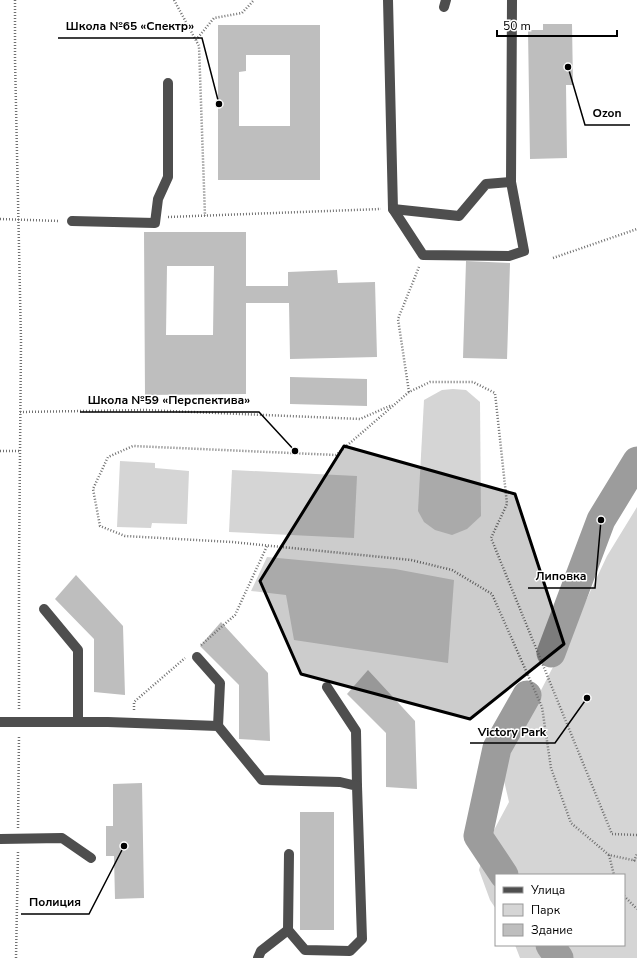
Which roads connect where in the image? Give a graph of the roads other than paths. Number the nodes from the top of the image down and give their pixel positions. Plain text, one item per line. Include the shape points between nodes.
1 (388, 0) edge
2 (512, 0) edge
3 (168, 83) dead end
4 (511, 182) junction
5 (393, 208) junction
6 (72, 221) road end
7 (44, 609) dead end
8 (197, 658) dead end
9 (327, 687) dead end
10 (0, 722) edge
11 (78, 722) junction
12 (218, 726) junction
13 (357, 786) junction
14 (0, 840) edge
15 (289, 854) dead end
16 (91, 858) dead end
17 (288, 930) junction
18 (258, 958) edge

1 - 5 lane
2 - 4 lane
3 - 6 lane via 168,177 158,199 155,223
4 - 5 lane via 486,184 459,216
4 - 5 lane via 524,252 510,256 423,255
7 - 11 lane via 78,650
8 - 12 lane via 220,682
9 - 13 lane via 356,731
10 - 11 lane
11 - 12 lane
12 - 13 lane via 262,780 340,782
13 - 17 lane via 362,939 350,951 305,950
14 - 16 lane via 62,838
15 - 17 lane
17 - 18 lane via 261,951

